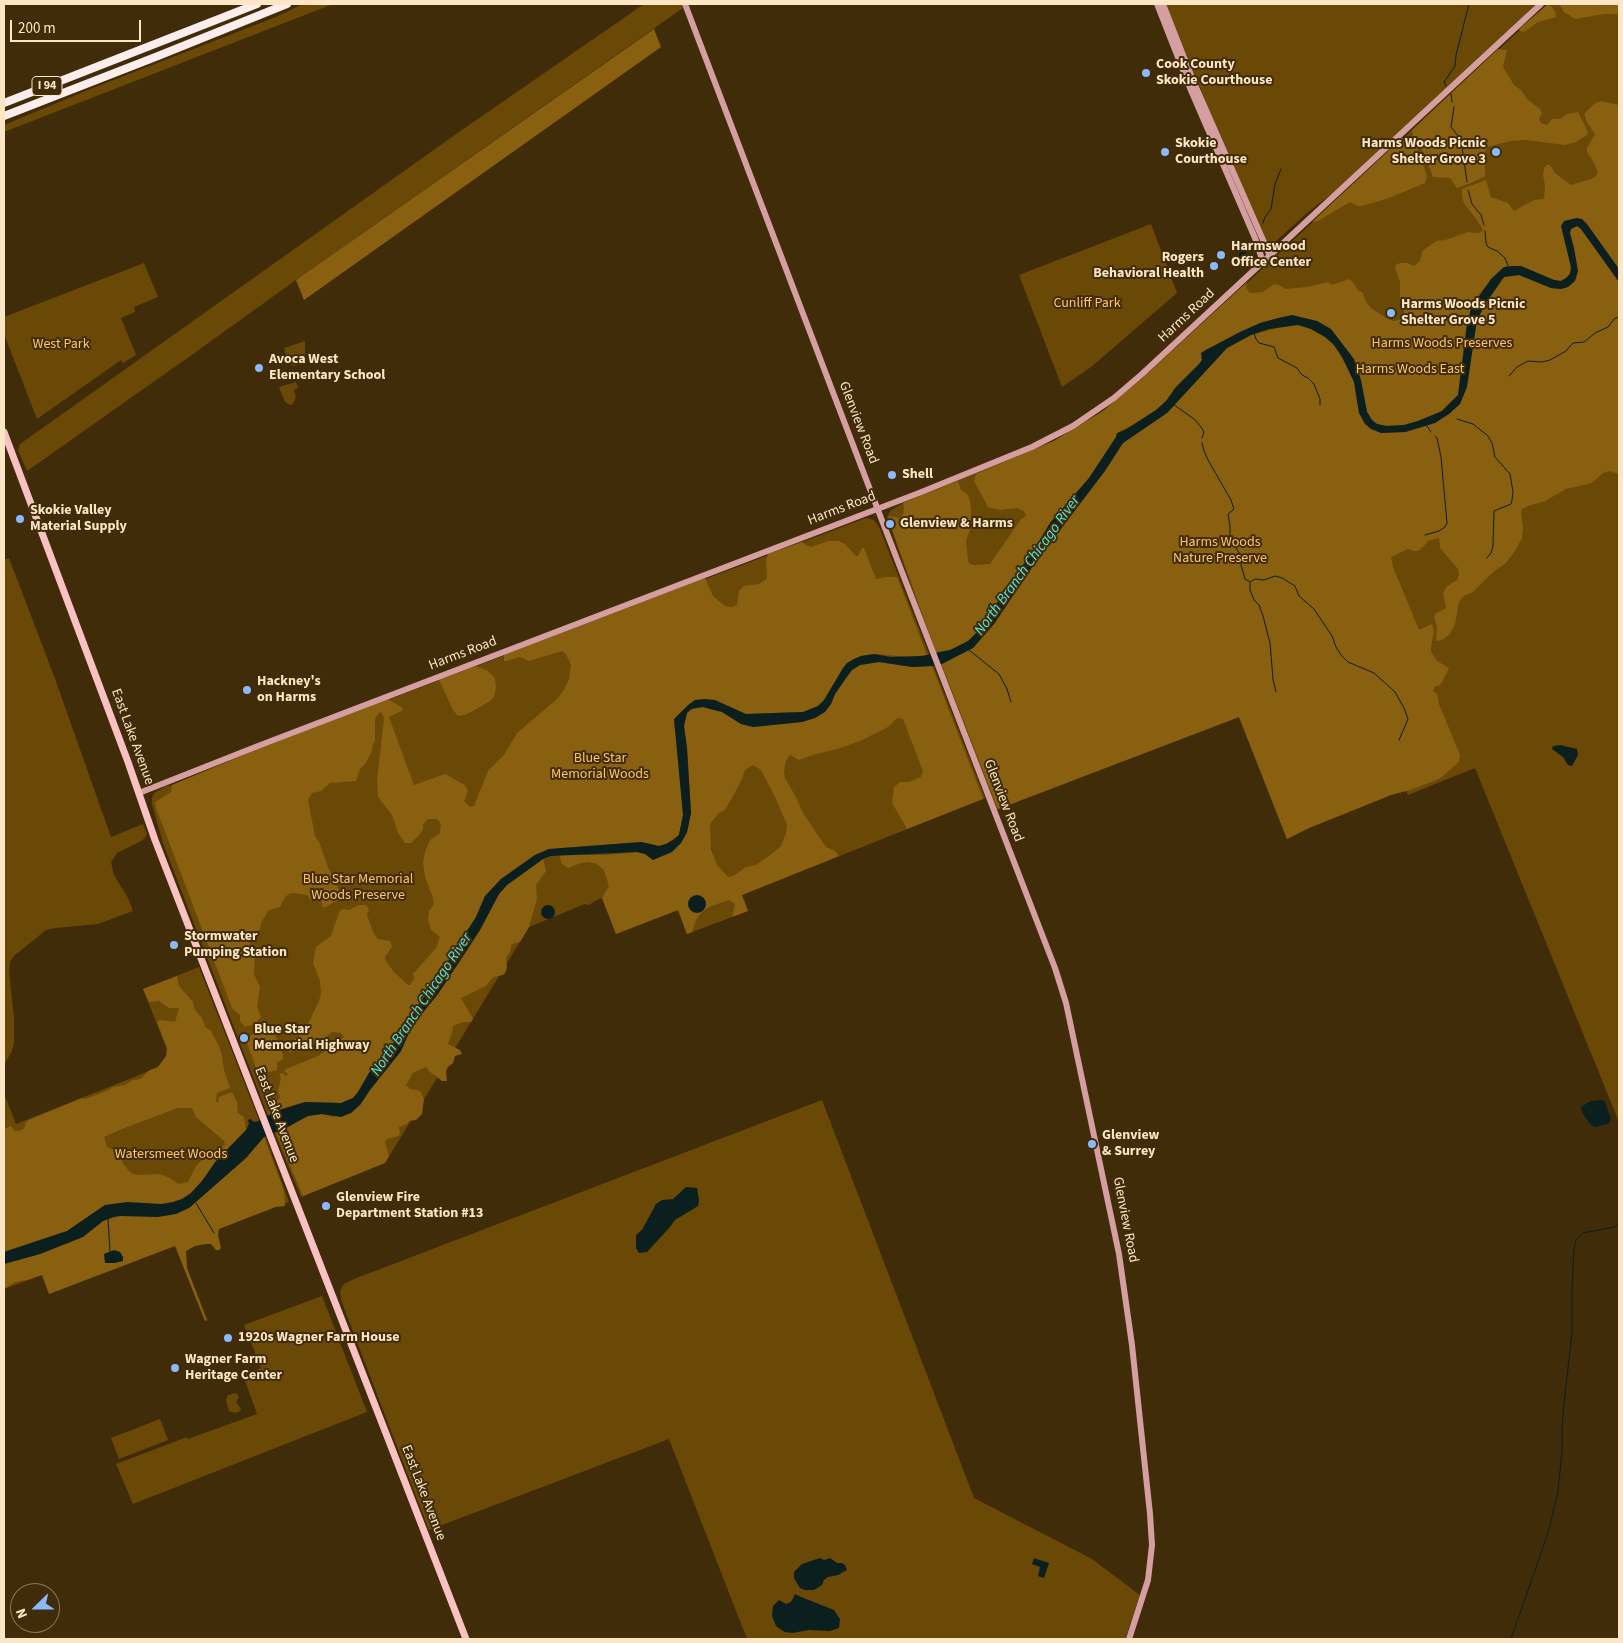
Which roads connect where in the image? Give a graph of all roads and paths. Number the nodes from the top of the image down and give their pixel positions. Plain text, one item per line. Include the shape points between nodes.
1 (257, 4) edge
2 (287, 4) edge
3 (685, 4) edge
4 (1157, 4) edge
5 (1163, 4) edge
6 (1541, 4) edge
7 (4, 103) edge
8 (4, 116) edge
9 (1255, 238) junction
10 (1270, 256) junction
11 (1260, 264) junction
12 (4, 432) edge
13 (877, 509) junction
14 (139, 793) junction
15 (466, 1639) edge
16 (1129, 1639) edge

1 - 7 highway, I 94
2 - 8 highway, I 94
3 - 13 main road, Glenview Road
4 - 9 main road
5 - 10 main road
6 - 10 main road, Harms Road
9 - 10 main road
9 - 11 main road
10 - 11 main road, Harms Road
11 - 13 main road, Harms Road via 1142,374 1087,418 1051,439
12 - 14 main road, East Lake Avenue
13 - 14 main road, Harms Road
13 - 16 main road, Glenview Road via 1066,1003 1123,1276 1152,1540 1148,1580
14 - 15 main road, East Lake Avenue

